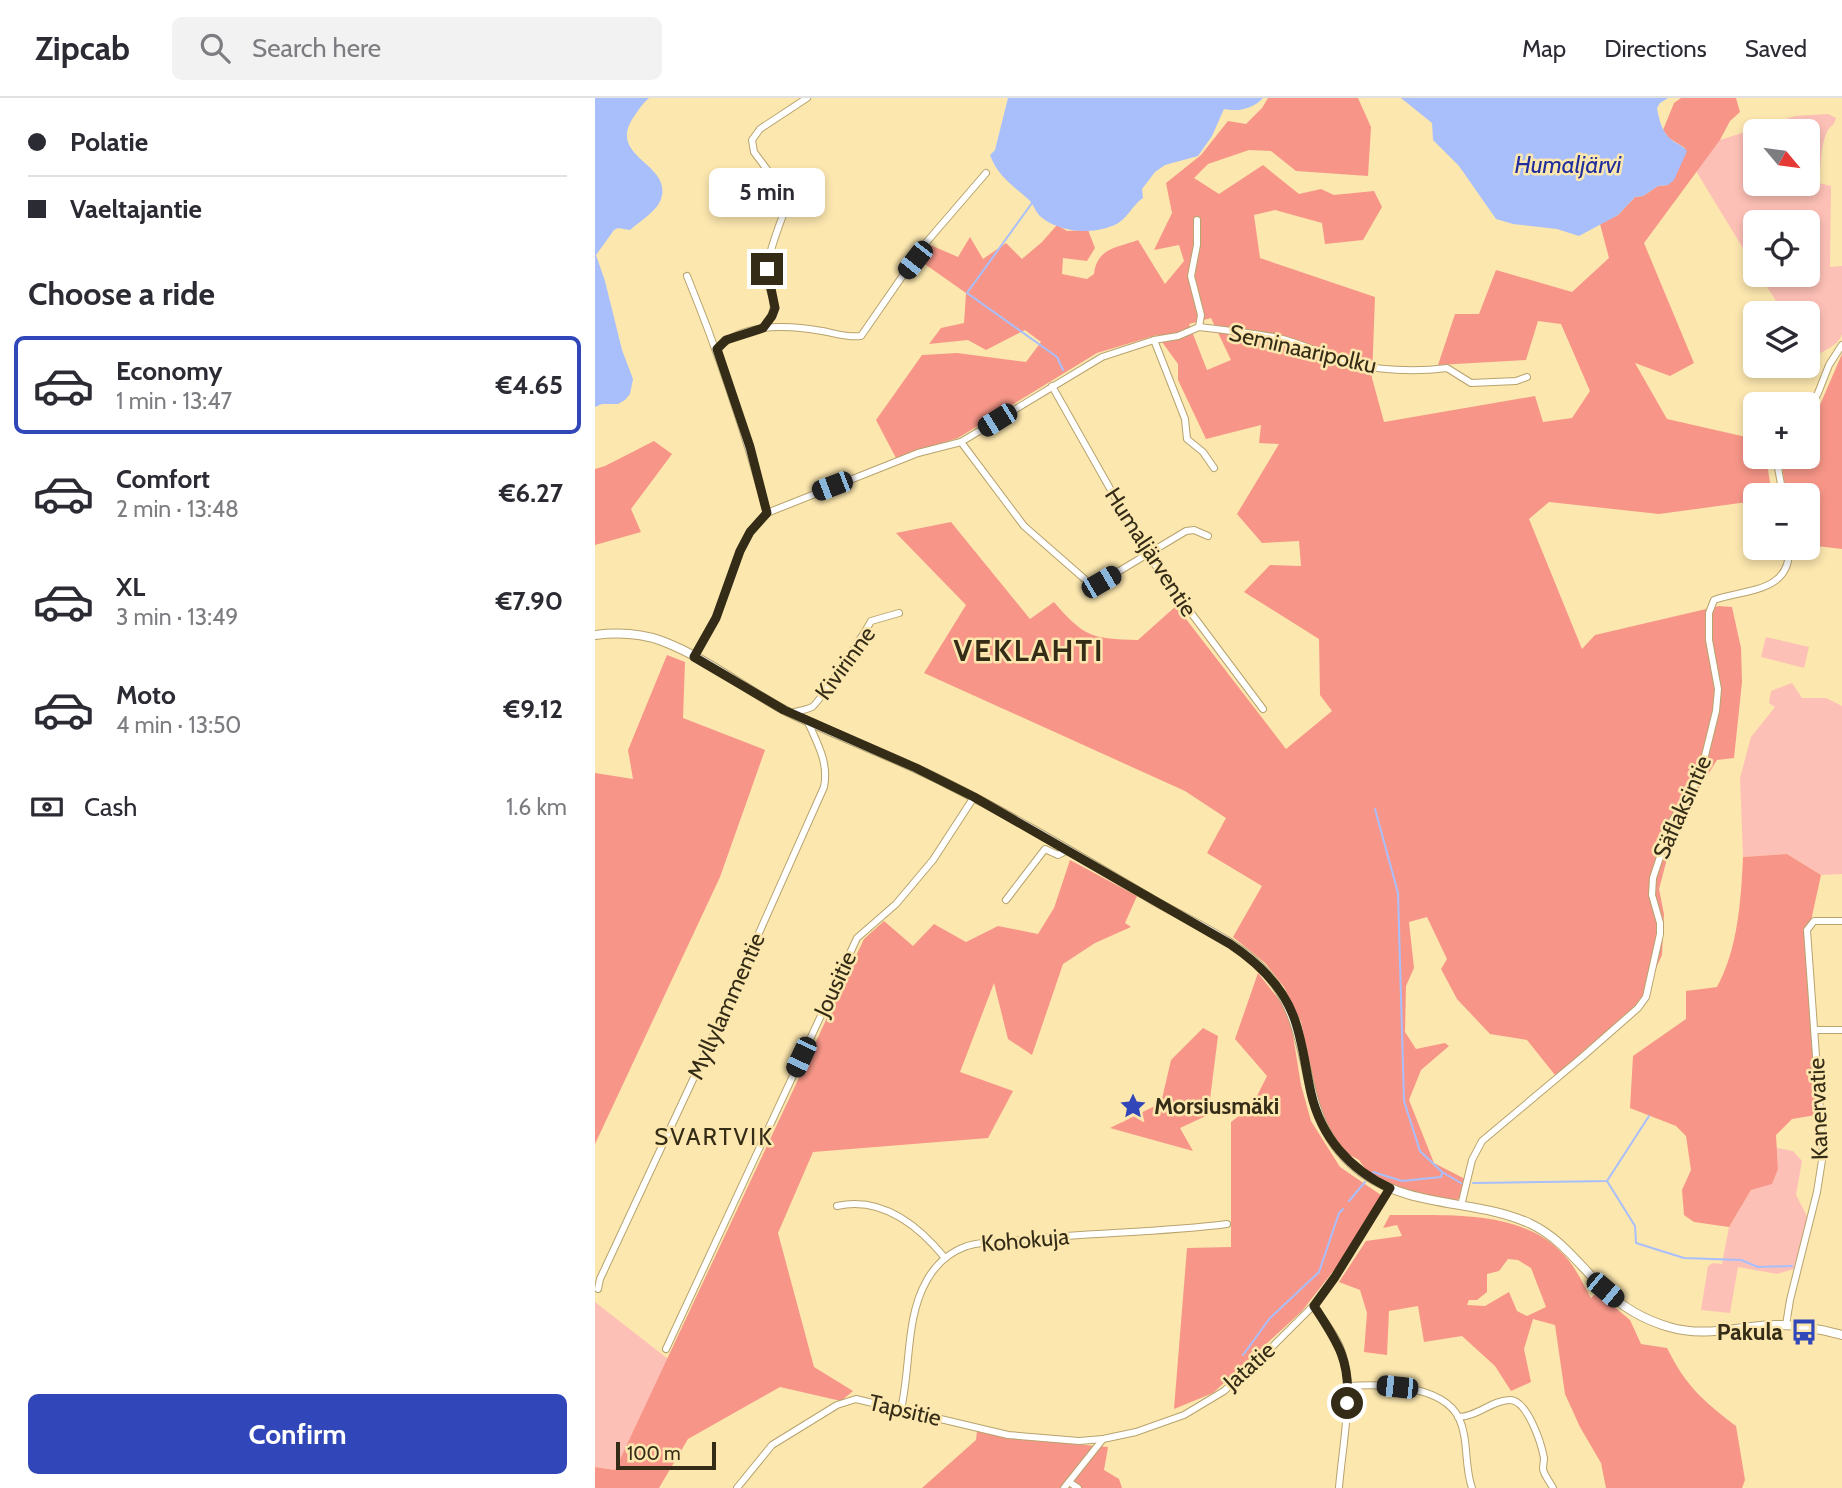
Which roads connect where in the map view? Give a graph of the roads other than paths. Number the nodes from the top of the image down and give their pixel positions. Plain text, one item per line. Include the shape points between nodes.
1 (807, 98) edge
2 (986, 173) dead end
3 (1198, 220) dead end
4 (687, 276) dead end
5 (1199, 327) junction
6 (763, 328) junction
7 (1154, 340) junction
8 (1842, 345) edge
9 (717, 349) junction
10 (1527, 377) dead end
11 (1052, 386) junction
12 (1818, 392) edge
13 (961, 442) junction
14 (1214, 468) dead end
15 (767, 513) junction
16 (1208, 537) dead end
17 (1147, 554) junction
18 (1788, 560) edge
19 (899, 613) dead end
20 (595, 635) edge
21 (694, 657) junction
22 (1263, 709) dead end
23 (791, 713) junction
24 (807, 720) junction
25 (974, 797) junction
26 (1068, 850) junction
27 (1006, 900) dead end
28 (1842, 921) edge
29 (1815, 1030) junction
30 (1842, 1030) edge
31 (1390, 1188) junction
32 (837, 1206) dead end
33 (1461, 1206) junction
34 (1227, 1224) dead end
35 (945, 1258) junction
36 (598, 1289) dead end
37 (1314, 1306) junction
38 (1786, 1325) junction
39 (1842, 1335) edge
40 (666, 1349) dead end
41 (1348, 1386) junction
42 (901, 1409) junction
43 (1458, 1417) junction
44 (1103, 1439) junction
45 (1067, 1485) edge
46 (737, 1488) edge
47 (1078, 1488) edge
48 (1339, 1488) edge
49 (1472, 1488) edge
50 (1553, 1488) edge

1 - 6 street via 761,128 752,140 754,152 789,199 767,269 775,308
2 - 6 street via 925,245 861,336 794,327
3 - 5 street via 1191,276 1201,315
4 - 9 street
5 - 7 street
5 - 10 street, Seminaaripolku via 1280,339 1346,362 1447,368 1471,383
6 - 9 street via 726,340
7 - 11 street via 1102,357
7 - 14 street via 1185,419 1187,439
8 - 12 street
9 - 15 street
11 - 13 street
11 - 17 street, Humaljärventie
13 - 15 street via 918,453
13 - 17 street via 1024,526 1088,582 1101,582
15 - 21 street via 740,551 716,618
16 - 17 street via 1186,531
17 - 22 street, Humaljärventie
18 - 33 street, Säflaksintie via 1779,578 1755,590 1714,600 1711,605 1709,640 1718,689 1716,711 1700,776 1672,821 1653,878 1660,934 1646,997 1482,1141 1472,1160
19 - 23 street, Kivirinne via 871,621 819,700
20 - 21 street via 644,636
21 - 23 street
23 - 24 street
24 - 25 street
24 - 36 street, Myllylammentie via 826,763 824,787
25 - 26 street
25 - 40 street, Jousitie via 933,860 856,938
26 - 27 street via 1058,855 1045,849
26 - 31 street via 1230,944 1268,975 1292,1013 1325,1131 1350,1163
28 - 29 street, Kanervatie via 1814,921 1807,930
29 - 30 street
29 - 38 street, Kanervatie via 1823,1153
31 - 33 street
31 - 37 street, Jatatie
32 - 35 street via 870,1205 893,1213 924,1234
33 - 38 street via 1534,1225 1559,1242 1620,1303 1671,1328 1697,1333
34 - 35 street, Kohokuja via 985,1243 969,1245
35 - 42 street via 927,1280 915,1312
37 - 41 street via 1340,1348
37 - 44 street, Jatatie via 1224,1391 1184,1415
38 - 39 street
41 - 43 street via 1415,1389 1430,1394
41 - 48 street
42 - 44 street, Tapsitie via 1008,1435
42 - 46 street, Tapsitie via 856,1399 837,1405 772,1445
43 - 49 street
43 - 50 street via 1501,1402 1519,1402 1526,1408
44 - 45 street
45 - 47 street

